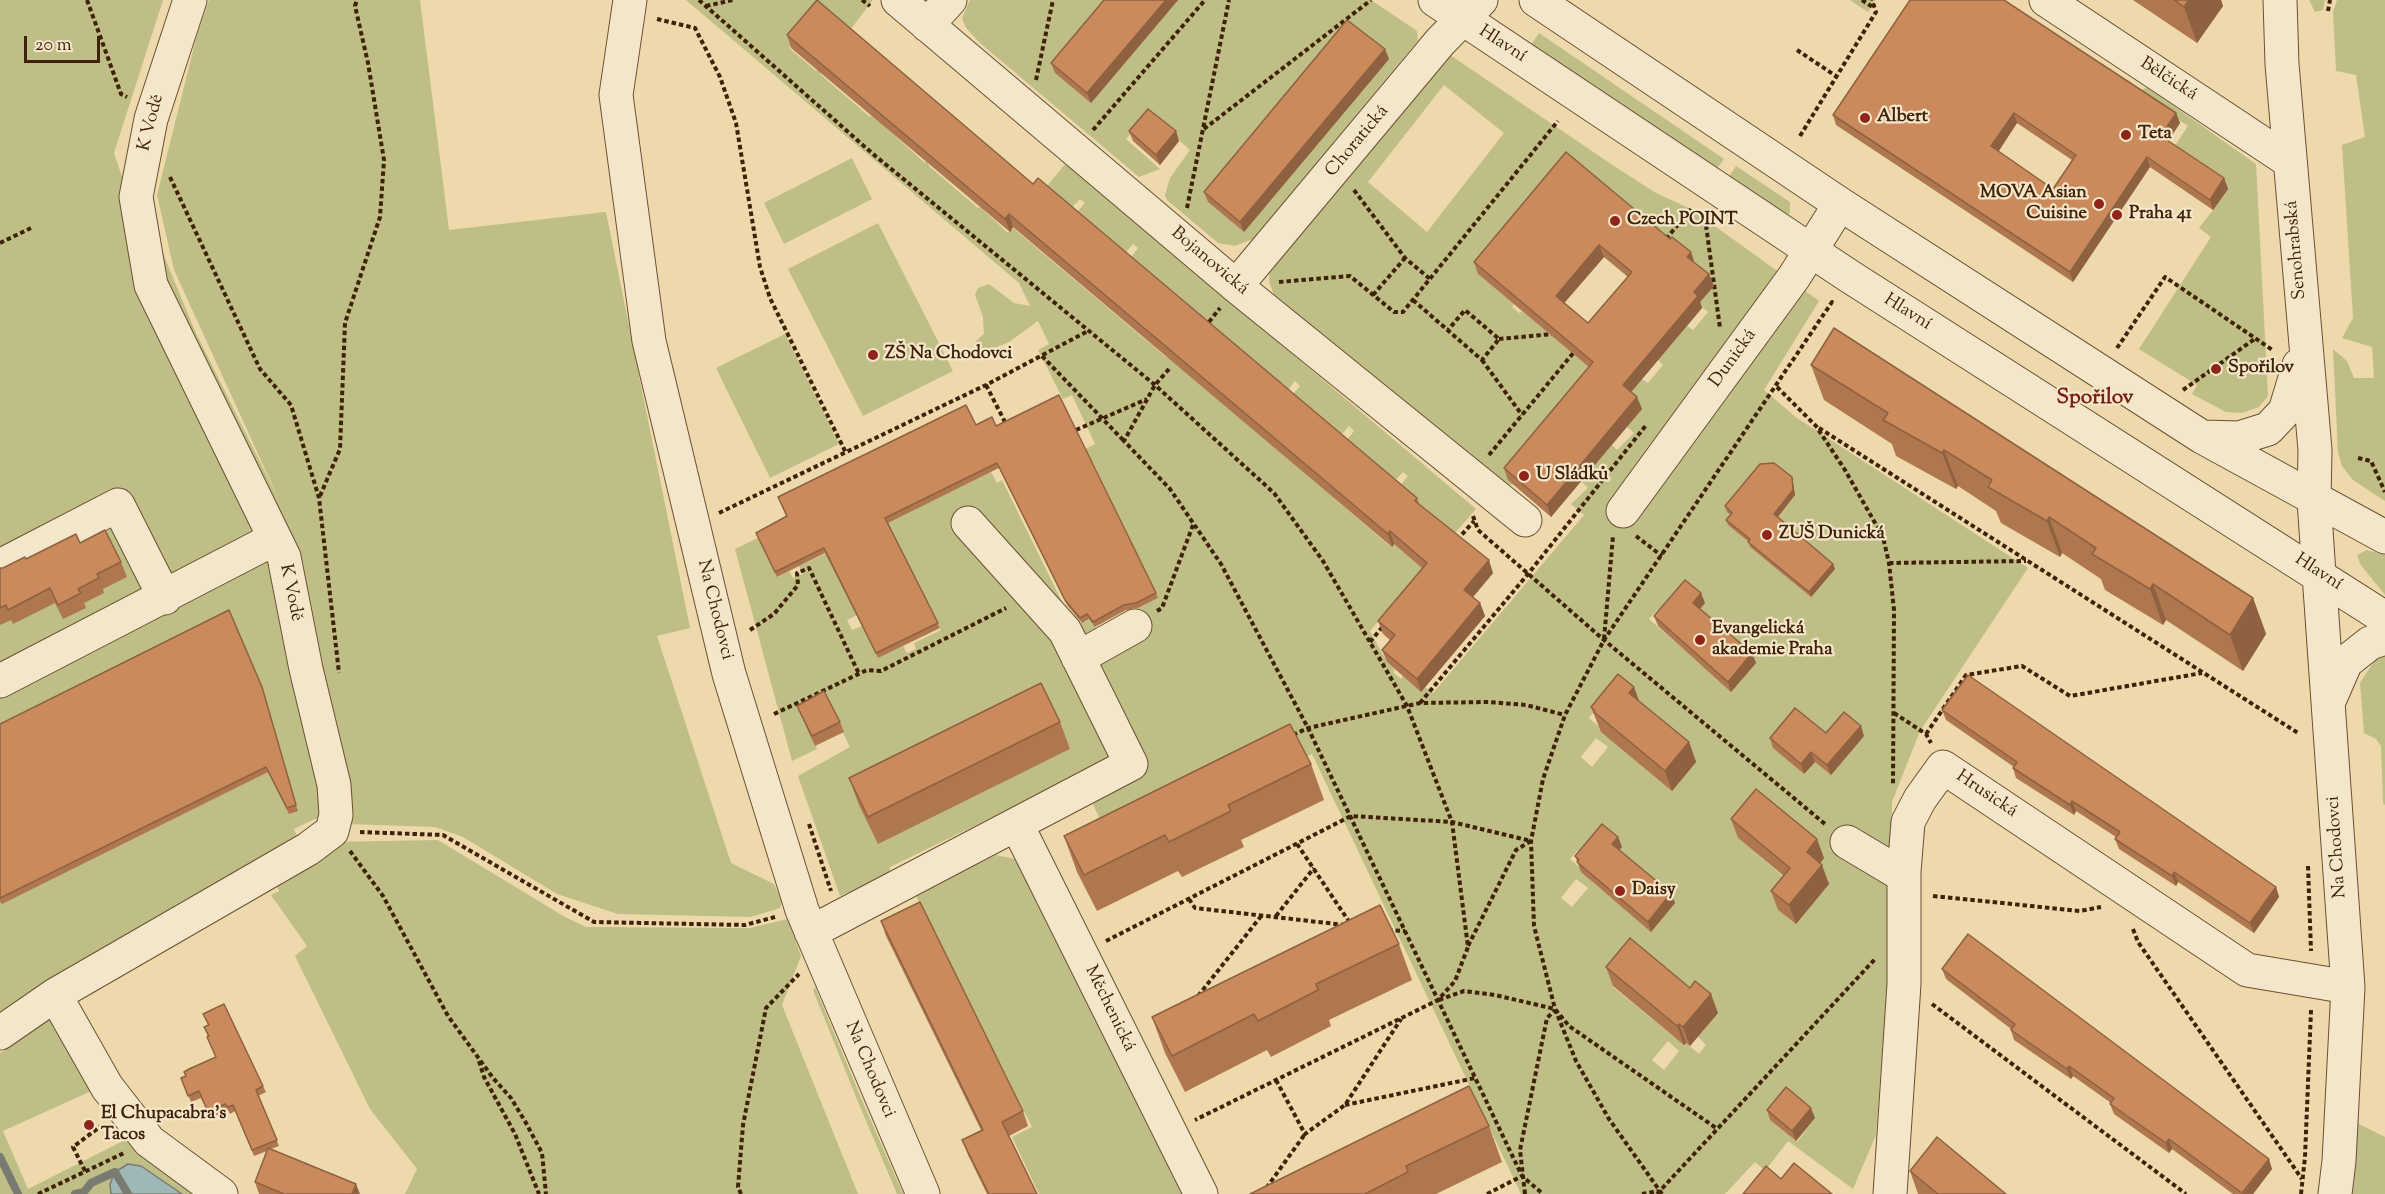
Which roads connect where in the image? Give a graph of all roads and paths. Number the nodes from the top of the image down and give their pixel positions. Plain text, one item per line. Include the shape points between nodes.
1 (87, 0) edge
2 (190, 0) edge
3 (357, 0) edge
4 (699, 0) edge
5 (733, 0) edge
6 (898, 0) edge
7 (950, 0) edge
8 (1053, 0) edge
9 (1205, 0) edge
10 (1229, 0) edge
11 (1371, 0) edge
12 (1435, 0) edge
13 (1536, 0) edge
14 (1862, 0) edge
15 (1872, 0) edge
16 (2046, 0) edge
17 (2280, 0) edge
18 (2330, 0) edge
19 (706, 6) junction
20 (639, 8) edge
21 (1875, 9) junction
22 (1472, 10) edge
23 (2328, 11) dead end
24 (927, 25) junction
25 (1797, 50) dead end
26 (1837, 76) junction
27 (1030, 113) junction
28 (151, 119) junction
29 (1558, 121) dead end
30 (1204, 129) junction
31 (1800, 135) dead end
32 (1075, 151) junction
33 (2289, 161) junction
34 (165, 167) dead end
35 (1333, 172) junction
36 (1840, 204) junction
37 (1691, 209) dead end
38 (1705, 218) dead end
39 (31, 228) dead end
40 (1180, 237) junction
41 (0, 243) edge
42 (1662, 244) edge
43 (1812, 250) junction
44 (1405, 258) junction
45 (1430, 279) junction
46 (1236, 286) junction
47 (1373, 295) junction
48 (1413, 300) junction
49 (1832, 303) dead end
50 (1728, 324) dead end
51 (1448, 330) junction
52 (1088, 331) junction
53 (1557, 334) edge
54 (2256, 338) junction
55 (1499, 339) junction
56 (2290, 347) junction
57 (1577, 348) edge
58 (2116, 348) dead end
59 (1042, 356) junction
60 (1482, 360) junction
61 (1169, 369) dead end
62 (986, 385) junction
63 (1155, 385) junction
64 (1777, 387) junction
65 (2181, 392) dead end
66 (1147, 399) junction
67 (1522, 415) junction
68 (1654, 416) dead end
69 (1102, 419) junction
70 (1007, 426) edge
71 (1816, 426) junction
72 (1076, 430) edge
73 (2202, 437) junction
74 (1124, 441) junction
75 (846, 453) junction
76 (2358, 458) dead end
77 (1485, 461) dead end
78 (2385, 492) edge
79 (319, 498) junction
80 (2314, 500) junction
81 (1471, 509) dead end
82 (1623, 511) joint
83 (716, 514) dead end
84 (1474, 520) junction
85 (1525, 520) dead end
86 (968, 523) dead end
87 (1194, 524) junction
88 (2385, 537) edge
89 (273, 540) junction
90 (1641, 540) dead end
91 (1452, 546) edge
92 (1662, 556) junction
93 (2028, 561) junction
94 (1889, 563) junction
95 (0, 566) edge
96 (1528, 574) junction
97 (2319, 574) junction
98 (1032, 594) junction
99 (165, 598) junction
100 (2385, 618) edge
101 (1385, 624) edge
102 (1135, 626) joint
103 (750, 630) dead end
104 (2385, 638) edge
105 (1604, 640) junction
106 (1370, 642) junction
107 (1072, 644) junction
108 (2203, 673) junction
109 (860, 674) junction
110 (340, 675) dead end
111 (0, 681) edge
112 (1420, 703) junction
113 (1407, 706) junction
114 (2328, 706) junction
115 (1893, 712) junction
116 (774, 714) dead end
117 (1565, 714) junction
118 (2298, 722) dead end
119 (1308, 728) junction
120 (2298, 733) junction
121 (1926, 734) junction
122 (1288, 738) edge
123 (2300, 742) dead end
124 (1943, 767) junction
125 (1893, 794) dead end
126 (1351, 816) junction
127 (1452, 822) junction
128 (1017, 825) junction
129 (332, 831) junction
130 (364, 832) dead end
131 (1531, 841) junction
132 (1847, 842) joint
133 (1297, 844) junction
134 (2307, 854) dead end
135 (1314, 868) junction
136 (1904, 883) junction
137 (1189, 899) junction
138 (2128, 900) junction
139 (1262, 915) junction
140 (1275, 917) junction
141 (807, 921) junction
142 (1384, 929) edge
143 (1406, 932) junction
144 (1467, 947) junction
145 (1082, 954) junction
146 (1880, 954) dead end
147 (804, 970) dead end
148 (2312, 982) junction
149 (1904, 984) junction
150 (2348, 987) junction
151 (56, 995) junction
152 (1197, 997) edge
153 (1438, 1000) junction
154 (1555, 1010) junction
155 (1402, 1018) junction
156 (0, 1033) edge
157 (478, 1056) junction
158 (1475, 1078) junction
159 (1276, 1080) junction
160 (1345, 1105) junction
161 (124, 1108) junction
162 (1716, 1128) junction
163 (1170, 1132) junction
164 (1305, 1134) junction
165 (149, 1141) junction
166 (85, 1171) junction
167 (1522, 1176) junction
168 (2302, 1180) junction
169 (1659, 1193) edge
170 (38, 1194) edge
171 (221, 1194) edge
172 (538, 1194) edge
173 (546, 1194) edge
174 (741, 1194) edge
175 (923, 1194) edge
176 (1201, 1194) edge
177 (1262, 1194) edge
178 (1487, 1194) edge
179 (1525, 1194) edge
180 (1543, 1194) edge
181 (1641, 1194) edge
182 (1890, 1194) edge
183 (2186, 1194) edge
184 (2301, 1194) edge
185 (2335, 1194) edge

1 - 28 path via 121,93 141,105
2 - 28 street, K Vodě
3 - 79 path via 384,160 380,217 345,323 340,449
4 - 19 path
5 - 19 path
6 - 24 street, Bojanovická
7 - 24 street
8 - 27 path
9 - 32 path
10 - 30 path
11 - 30 path
12 - 22 street, Hlavní
13 - 36 street
14 - 21 path
15 - 21 path
16 - 33 street, Bělčická
17 - 33 street, Senohrabská
18 - 23 path
19 - 52 path via 873,154
20 - 75 path via 695,28 720,76 736,123 760,267 770,298
20 - 141 street, Na Chodovci via 616,95 649,341 729,674
21 - 26 path
22 - 35 street, Choratická via 1440,42
22 - 43 street, Hlavní
24 - 27 street, Bojanovická
25 - 26 path
26 - 31 path
27 - 32 street, Bojanovická
28 - 89 street, K Vodě via 136,197 151,285
29 - 45 path
30 - 40 path
32 - 40 street, Bojanovická
33 - 56 street, Senohrabská
34 - 79 path via 260,369 291,405
35 - 44 path via 1360,196
35 - 46 street, Choratická
36 - 43 street, Dunická
36 - 73 street
37 - 42 path
38 - 50 path via 1721,332
39 - 41 path
40 - 46 street, Bojanovická
43 - 82 street, Dunická
43 - 97 street, Hlavní
44 - 45 path
44 - 47 path
45 - 48 path
46 - 47 path via 1350,276
46 - 85 street, Bojanovická
47 - 48 path via 1394,312 1403,312
48 - 51 path
49 - 64 path
51 - 55 path via 1465,310
51 - 60 path
52 - 59 path
52 - 63 path
53 - 55 path
54 - 56 path
54 - 58 path via 2165,277
54 - 65 path
55 - 60 path
56 - 73 street via 2291,399 2268,429 2239,438
56 - 80 street, Senohrabská via 2315,450
57 - 67 path
59 - 62 path
59 - 69 path
60 - 67 path
61 - 63 path
62 - 70 path
62 - 75 path
63 - 66 path
63 - 106 path via 1274,493 1323,561
64 - 71 path
64 - 92 path
66 - 69 path
66 - 74 path
67 - 77 path
68 - 96 path
69 - 72 path
69 - 74 path
71 - 93 path
71 - 94 path via 1882,537
73 - 80 street
74 - 87 path via 1170,489
75 - 83 path
76 - 78 path via 2371,461
79 - 110 path
80 - 88 street
80 - 97 street, Na Chodovci
81 - 84 path
82 - 105 path via 1613,531
84 - 91 path
84 - 96 path via 1478,530
86 - 98 street
87 - 102 path via 1162,608
87 - 119 path via 1221,564
89 - 99 street
89 - 129 street, K Vodě via 284,557 334,785 336,815
90 - 92 path
92 - 105 path
93 - 94 path
93 - 108 path
94 - 115 path via 1894,610
95 - 99 street via 118,505
96 - 105 path
96 - 112 path
97 - 100 street, Hlavní
97 - 114 street, Na Chodovci
98 - 107 street
98 - 109 path via 881,671
99 - 111 street
101 - 106 path
102 - 107 street
103 - 109 path via 774,614 798,585 797,573 809,568
104 - 114 street via 2370,643 2346,662
105 - 117 path
105 - 132 path
106 - 113 path
107 - 128 street via 1131,765
108 - 120 path
108 - 121 path via 2070,696 2022,666 1966,675
109 - 116 path
112 - 113 path
112 - 117 path via 1489,702
113 - 119 path
113 - 127 path
114 - 150 street, Na Chodovci
115 - 121 path
115 - 125 path
117 - 131 path via 1544,779
118 - 120 path
119 - 122 path
119 - 126 path
120 - 123 path
121 - 124 path
124 - 136 street, Hrusická via 1908,822
124 - 138 street, Hrusická
126 - 127 path
126 - 133 path
126 - 143 path
127 - 131 path
127 - 144 path
128 - 141 street
128 - 145 street, Měchenická
129 - 151 street via 308,849
129 - 157 path via 342,837 383,896 448,1016
130 - 141 path via 443,835 594,922 745,925
131 - 144 path via 1516,850
131 - 154 path via 1534,926
132 - 136 street via 1894,870
133 - 135 path
133 - 137 path
134 - 148 path
135 - 140 path
135 - 140 path via 1352,926
136 - 138 path via 2079,911
136 - 149 street, Hrusická
137 - 139 path via 1195,908
137 - 145 path
138 - 148 street, Hrusická via 2247,970
138 - 168 path via 2138,942
139 - 140 path
139 - 152 path
141 - 175 street, Na Chodovci
142 - 143 path
143 - 153 path
144 - 153 path via 1455,981
145 - 163 street, Měchenická
146 - 162 path
147 - 174 path via 766,1008 743,1125 738,1187
148 - 150 street, Hrusická
148 - 168 path
149 - 182 street, Hrusická
149 - 183 path
150 - 185 street, Na Chodovci
151 - 156 street
151 - 161 street via 107,1087
153 - 154 path via 1464,991
153 - 155 path
153 - 158 path
154 - 162 path via 1569,1026
154 - 167 path via 1547,1018 1524,1128 1520,1150
154 - 169 path via 1576,1061
155 - 159 path
155 - 160 path
157 - 172 path
157 - 173 path via 512,1098 542,1153
158 - 160 path
158 - 167 path
159 - 163 path
159 - 164 path
160 - 164 path
161 - 165 street
161 - 166 path via 73,1147
162 - 169 path
163 - 176 street, Měchenická
164 - 177 path
165 - 166 path
165 - 171 street
166 - 170 path
167 - 178 path
167 - 179 path
167 - 180 path
168 - 184 path
169 - 181 path

